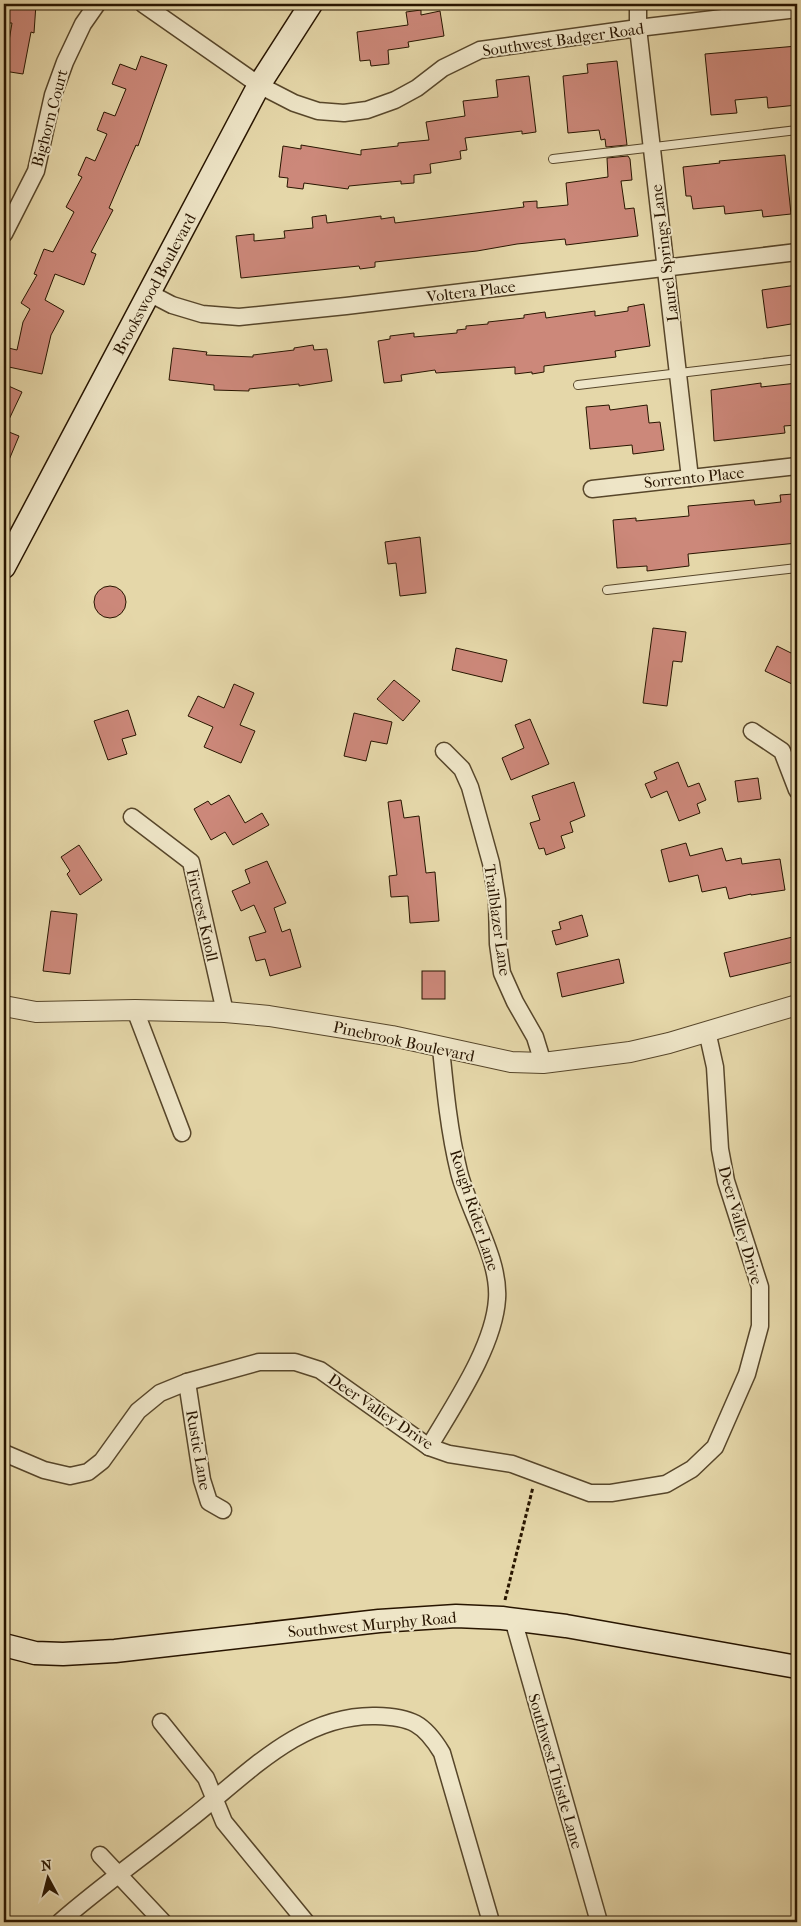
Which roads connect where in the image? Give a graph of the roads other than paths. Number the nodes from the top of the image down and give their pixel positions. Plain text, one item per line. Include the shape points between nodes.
1 (96, 4) edge
2 (143, 4) edge
3 (310, 4) edge
4 (638, 4) edge
5 (797, 10) edge
6 (638, 28) junction
7 (259, 86) junction
8 (797, 130) edge
9 (651, 148) junction
10 (553, 159) dead end
11 (4, 234) edge
12 (797, 252) edge
13 (665, 267) junction
14 (149, 293) junction
15 (797, 359) edge
16 (678, 373) junction
17 (578, 385) dead end
18 (797, 466) edge
19 (690, 478) junction
20 (592, 489) dead end
21 (4, 567) edge
22 (797, 568) edge
23 (607, 590) dead end
24 (752, 731) dead end
25 (444, 751) dead end
26 (797, 790) edge
27 (132, 817) dead end
28 (797, 1005) edge
29 (4, 1006) edge
30 (135, 1010) junction
31 (225, 1012) junction
32 (707, 1031) junction
33 (441, 1048) junction
34 (544, 1063) junction
35 (182, 1133) dead end
36 (187, 1382) junction
37 (429, 1447) junction
38 (4, 1453) edge
39 (223, 1510) dead end
40 (508, 1618) junction
41 (4, 1645) edge
42 (797, 1667) edge
43 (161, 1722) dead end
44 (215, 1800) junction
45 (100, 1855) dead end
46 (119, 1875) junction
47 (60, 1922) edge
48 (163, 1922) edge
49 (306, 1922) edge
50 (491, 1922) edge
51 (599, 1922) edge

1 - 11 street, Bighorn Court via 82,24 64,62 36,171
2 - 7 street, Southwest Badger Road
3 - 7 main road, Brookswood Boulevard
4 - 6 street, Laurel Springs Lane
5 - 6 street, Southwest Badger Road
6 - 7 street, Southwest Badger Road via 480,50 443,68 395,100 367,110 344,113 318,111
6 - 9 street, Laurel Springs Lane
7 - 14 main road, Brookswood Boulevard
8 - 9 lane
9 - 10 lane
9 - 13 street, Laurel Springs Lane
12 - 13 street, Voltera Place
13 - 14 street, Voltera Place via 238,317 202,314 172,305
13 - 16 street, Laurel Springs Lane
14 - 21 main road, Brookswood Boulevard
15 - 16 lane
16 - 17 lane
16 - 19 street, Laurel Springs Lane
18 - 19 street, Sorrento Place
19 - 20 street, Sorrento Place
22 - 23 lane
24 - 26 street via 782,751
25 - 34 street, Trailblazer Lane via 462,769 470,787 491,862 502,973 535,1036
27 - 31 street, Fircrest Knoll via 191,862
28 - 32 street, Pinebrook Boulevard
29 - 30 street, Pinebrook Boulevard via 36,1012
30 - 31 street, Pinebrook Boulevard
30 - 35 street
31 - 33 street, Pinebrook Boulevard via 337,1026
32 - 34 street, Pinebrook Boulevard via 630,1052
32 - 37 street, Deer Valley Drive via 715,1067 720,1149 726,1181 760,1287 760,1326 747,1374 716,1447 692,1469 666,1484 611,1493 590,1493 512,1464 449,1454
33 - 34 street, Pinebrook Boulevard via 511,1062
33 - 37 street, Rough Rider Lane via 459,1173 492,1262 497,1300 493,1322 475,1367
36 - 37 street, Deer Valley Drive via 259,1362 295,1362 320,1370
36 - 38 street, Deer Valley Drive via 160,1393 138,1411 102,1461 88,1472 70,1476 44,1470
36 - 39 street, Rustic Lane via 202,1480 209,1502
40 - 41 main road, Southwest Murphy Road via 406,1618 63,1654 35,1653
40 - 42 main road, Southwest Murphy Road
40 - 51 street, Southwest Thistle Lane
43 - 44 street via 206,1778
44 - 46 street
44 - 49 street via 224,1822
44 - 50 street via 274,1750 332,1722 364,1716 390,1717 424,1728 442,1753
45 - 46 street
46 - 47 street
46 - 48 street

